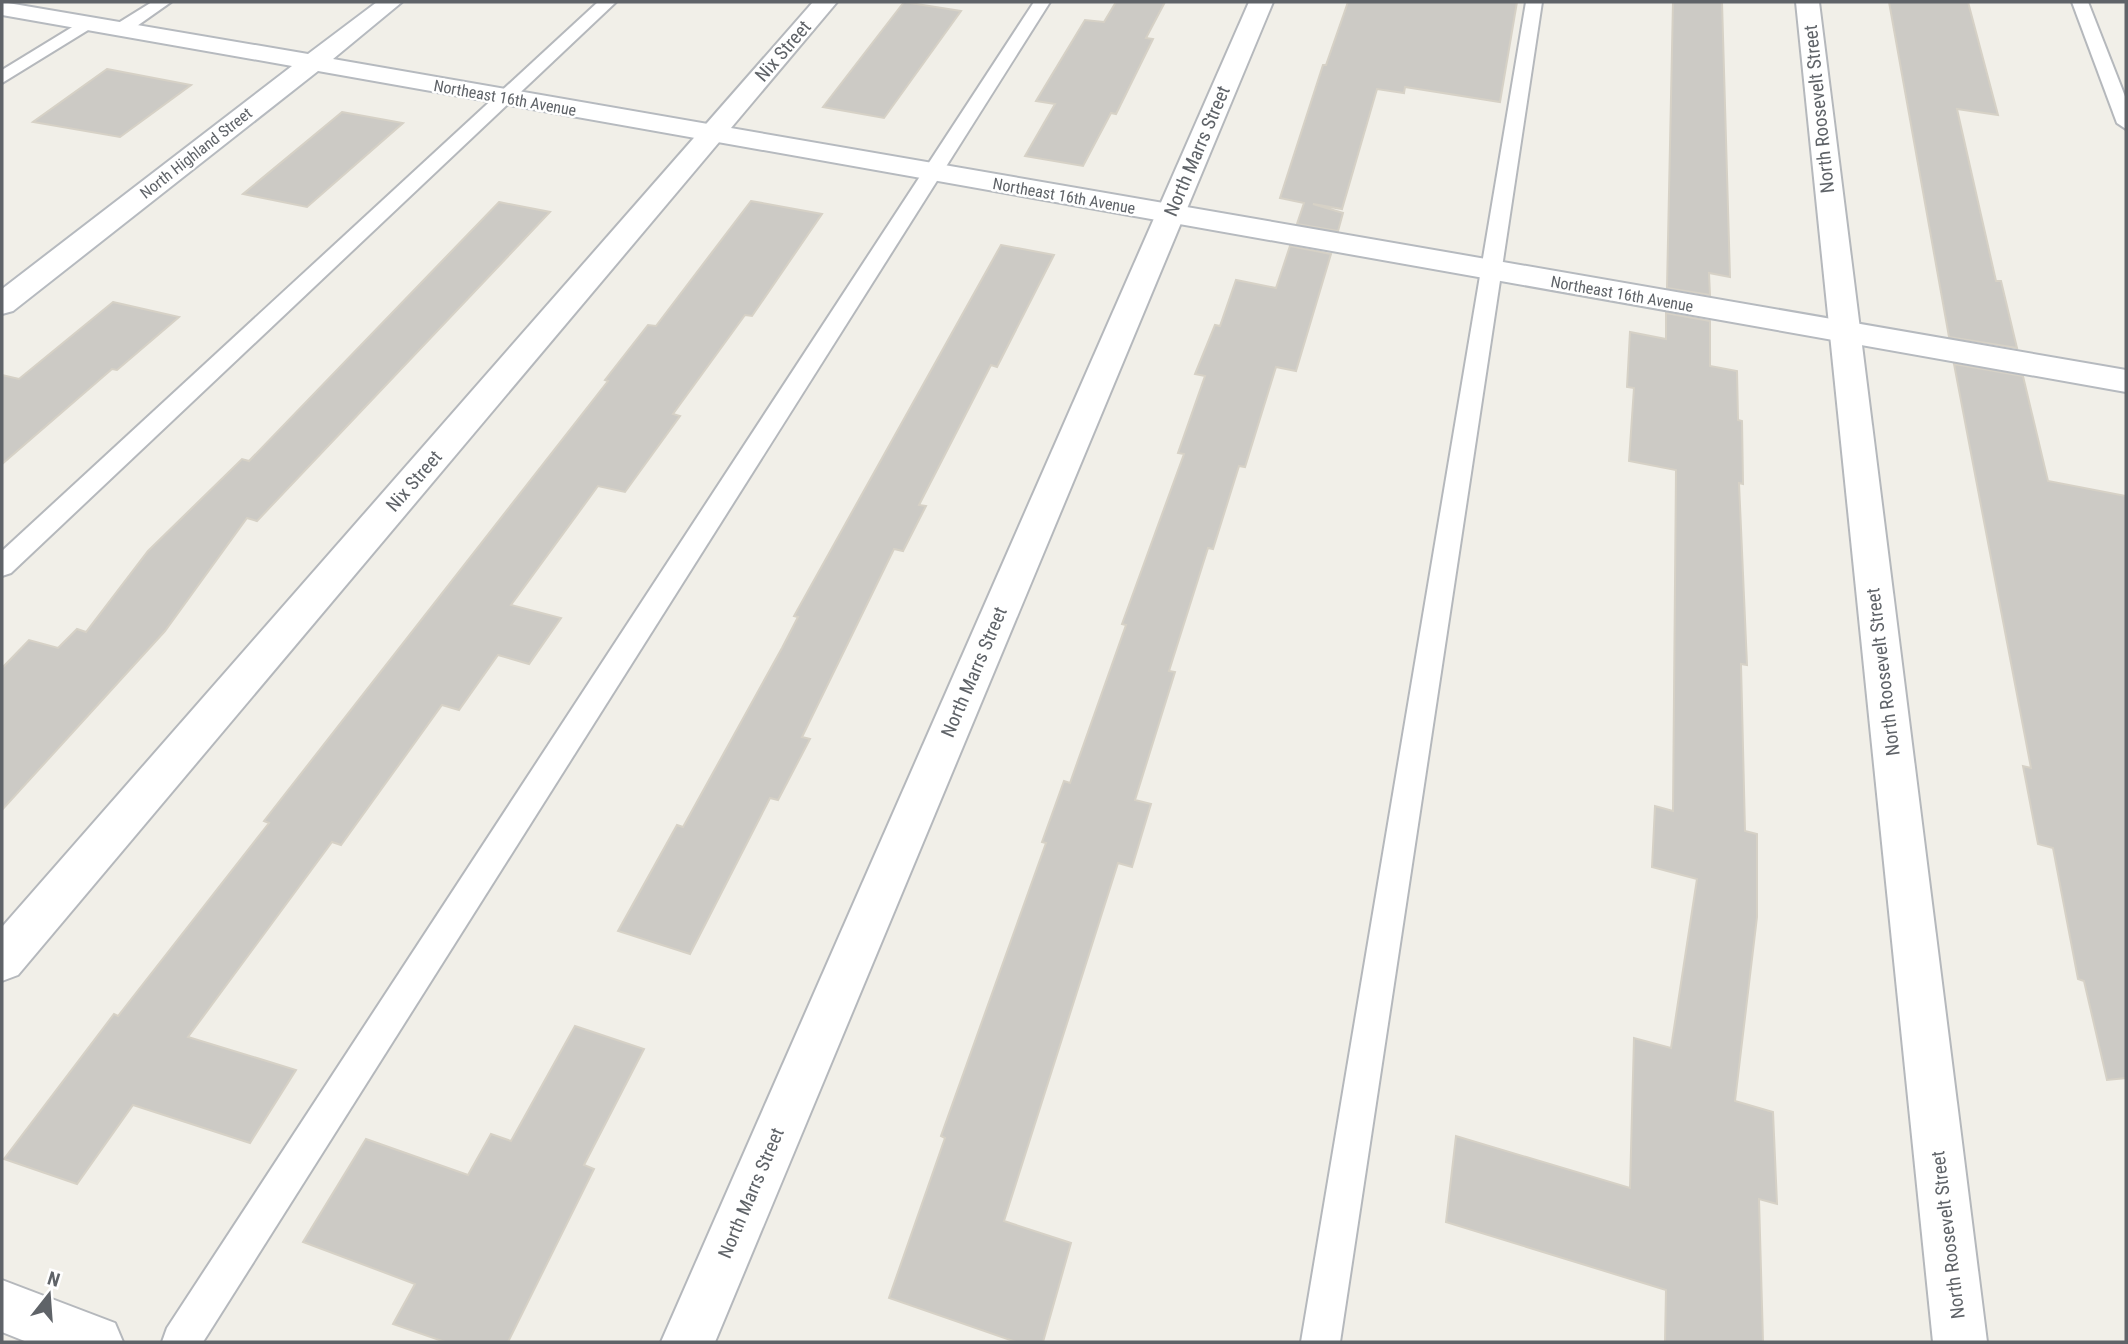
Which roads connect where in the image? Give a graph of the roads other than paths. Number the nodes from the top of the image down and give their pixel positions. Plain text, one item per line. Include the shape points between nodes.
1 (163, 2) edge
2 (391, 2) edge
3 (608, 2) edge
4 (825, 2) edge
5 (1042, 2) edge
6 (1261, 2) edge
7 (1534, 2) edge
8 (1807, 2) edge
9 (2080, 2) edge
10 (2, 8) edge
11 (87, 23) junction
12 (121, 29) junction
13 (312, 64) junction
14 (2, 78) edge
15 (505, 97) junction
16 (2126, 123) edge
17 (712, 134) junction
18 (930, 173) junction
19 (1170, 214) junction
20 (1490, 270) junction
21 (2, 304) edge
22 (1843, 333) junction
23 (2126, 381) edge
24 (2, 566) edge
25 (2, 960) edge
26 (2, 1306) edge
27 (96, 1342) edge
28 (181, 1342) edge
29 (688, 1342) edge
30 (1320, 1342) edge
31 (1960, 1342) edge

1 - 12 lane
2 - 13 street, North Highland Street
3 - 15 lane
4 - 17 street, Nix Street
5 - 18 lane
6 - 19 street, North Marrs Street
7 - 20 lane
8 - 22 street, North Roosevelt Street
9 - 16 lane
10 - 11 street, Northeast 16th Avenue
11 - 12 street, Northeast 16th Avenue
11 - 14 lane
12 - 13 street, Northeast 16th Avenue
13 - 15 street, Northeast 16th Avenue
13 - 21 street, North Highland Street
15 - 17 street, Northeast 16th Avenue
15 - 24 lane
17 - 18 street, Northeast 16th Avenue
17 - 25 street, Nix Street
18 - 19 street, Northeast 16th Avenue
18 - 28 lane
19 - 20 street, Northeast 16th Avenue
19 - 29 street, North Marrs Street
20 - 22 street, Northeast 16th Avenue
20 - 30 lane
22 - 23 street, Northeast 16th Avenue
22 - 31 street, North Roosevelt Street
26 - 27 street

